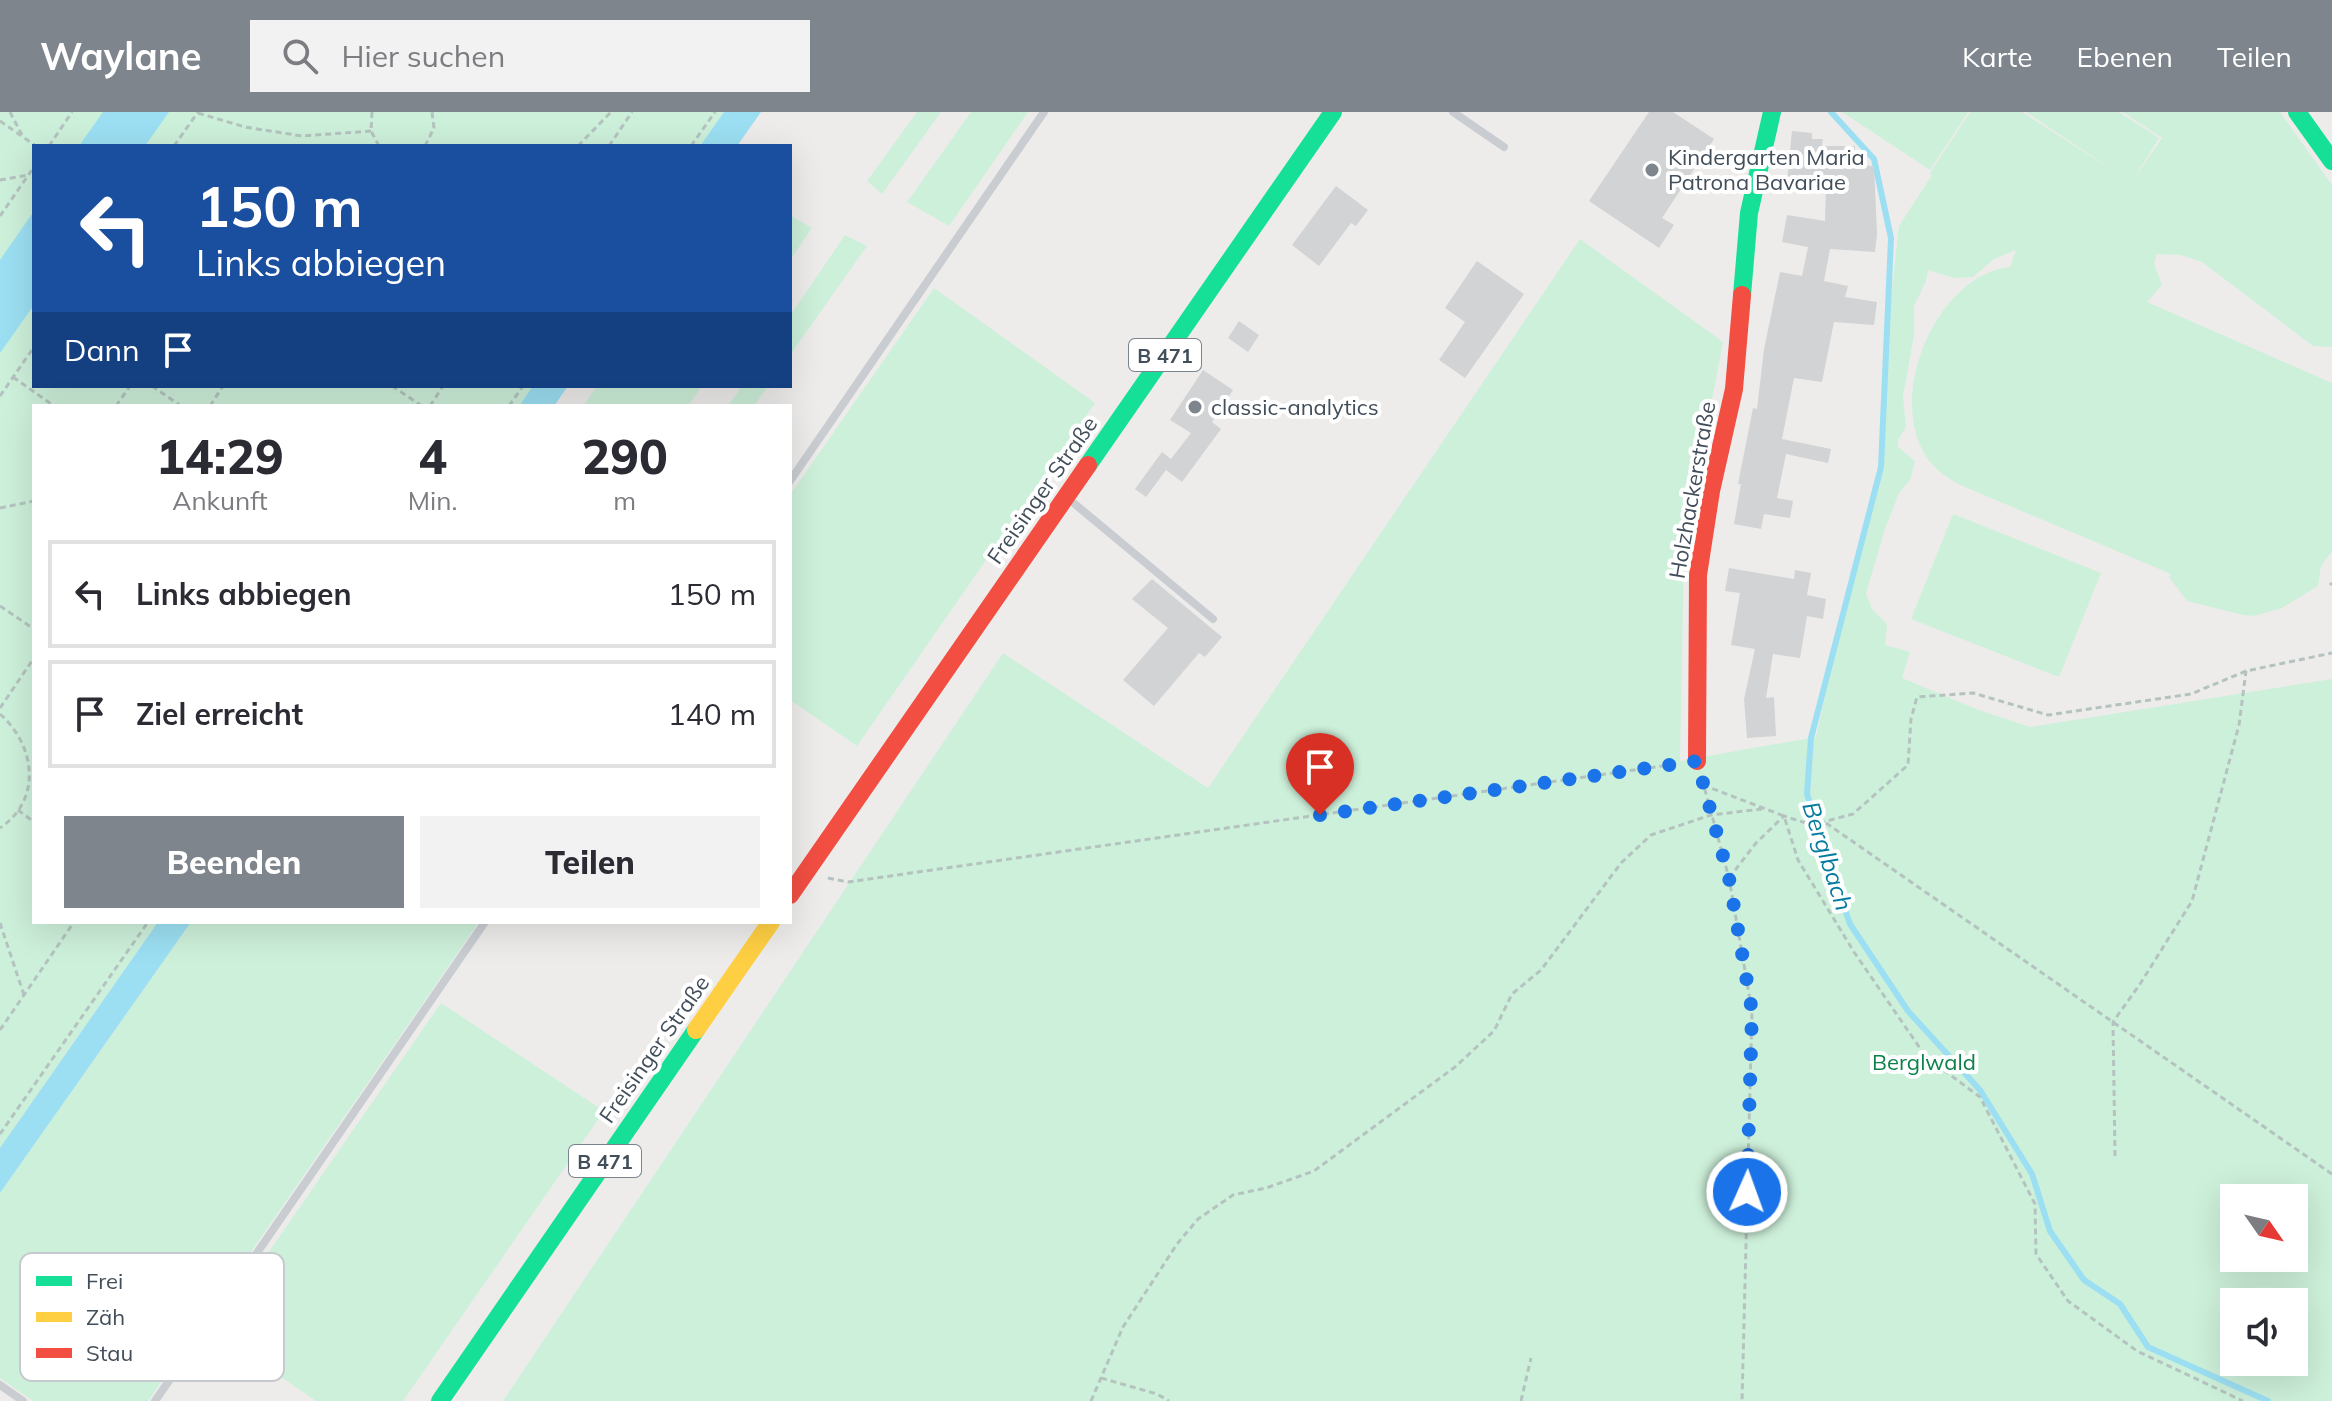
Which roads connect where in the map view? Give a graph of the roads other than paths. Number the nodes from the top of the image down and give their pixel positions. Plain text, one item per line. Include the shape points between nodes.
1 (1044, 112) edge
2 (1333, 112) edge
3 (1453, 112) edge
4 (1772, 112) edge
5 (2297, 112) edge
6 (1504, 147) dead end
7 (2332, 161) edge
8 (792, 478) edge
9 (1067, 496) junction
10 (1213, 619) dead end
11 (1697, 761) road end
12 (792, 892) edge
13 (484, 924) edge
14 (770, 924) edge
15 (257, 1253) edge
16 (169, 1381) edge
17 (0, 1385) edge
18 (23, 1401) edge
19 (155, 1401) edge
20 (440, 1401) edge

1 - 8 lane
2 - 9 main road, Freisinger Straße / B 471
3 - 6 lane
4 - 11 main road, Holzhackerstraße via 1749,213 1734,389 1698,575
5 - 7 main road
9 - 10 lane
9 - 12 main road, Freisinger Straße / B 471
13 - 15 lane
14 - 20 main road, Freisinger Straße / B 471
16 - 19 lane
17 - 18 lane

